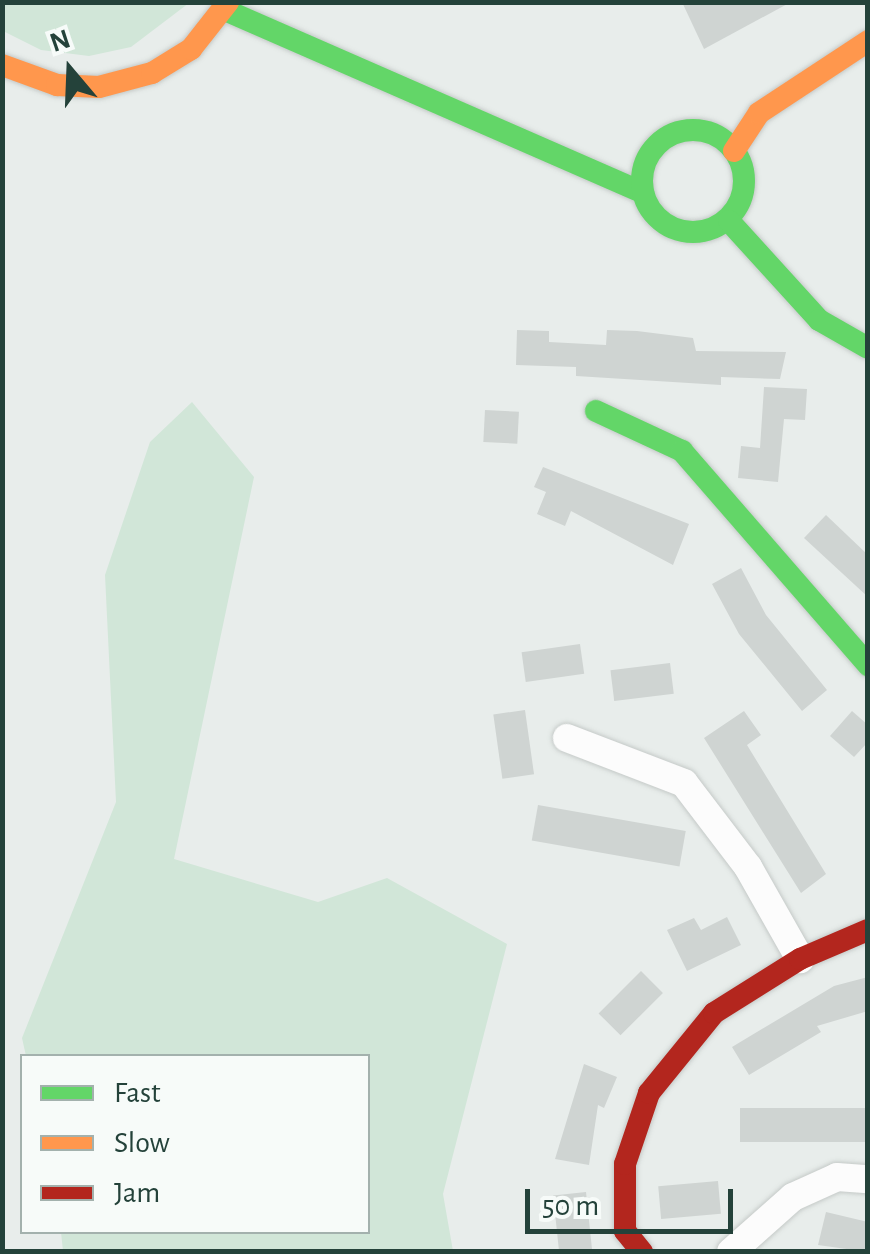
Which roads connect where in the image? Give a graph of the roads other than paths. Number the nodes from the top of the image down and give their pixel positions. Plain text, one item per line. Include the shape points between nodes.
1 (227, 6) edge
2 (868, 41) edge
3 (2, 65) edge
4 (518, 142) junction
5 (653, 147) junction
6 (734, 151) junction
7 (643, 193) junction
8 (729, 221) junction
9 (868, 348) edge
10 (596, 411) dead end
11 (868, 664) edge
12 (566, 738) dead end
13 (868, 930) edge
14 (800, 960) junction
15 (868, 1178) edge
16 (642, 1252) edge
17 (731, 1252) edge

1 - 3 street via 191,49 152,74 57,85
1 - 4 street
2 - 6 street via 760,113
4 - 5 street
4 - 7 street
5 - 6 street via 700,130
5 - 7 street
6 - 8 street via 745,181
7 - 8 street via 677,228
8 - 9 street via 820,320
10 - 11 street via 682,451
12 - 14 street via 684,783 748,867
13 - 14 street
14 - 16 street via 714,1013 649,1093 625,1164 625,1231
15 - 17 street via 837,1177 793,1197

